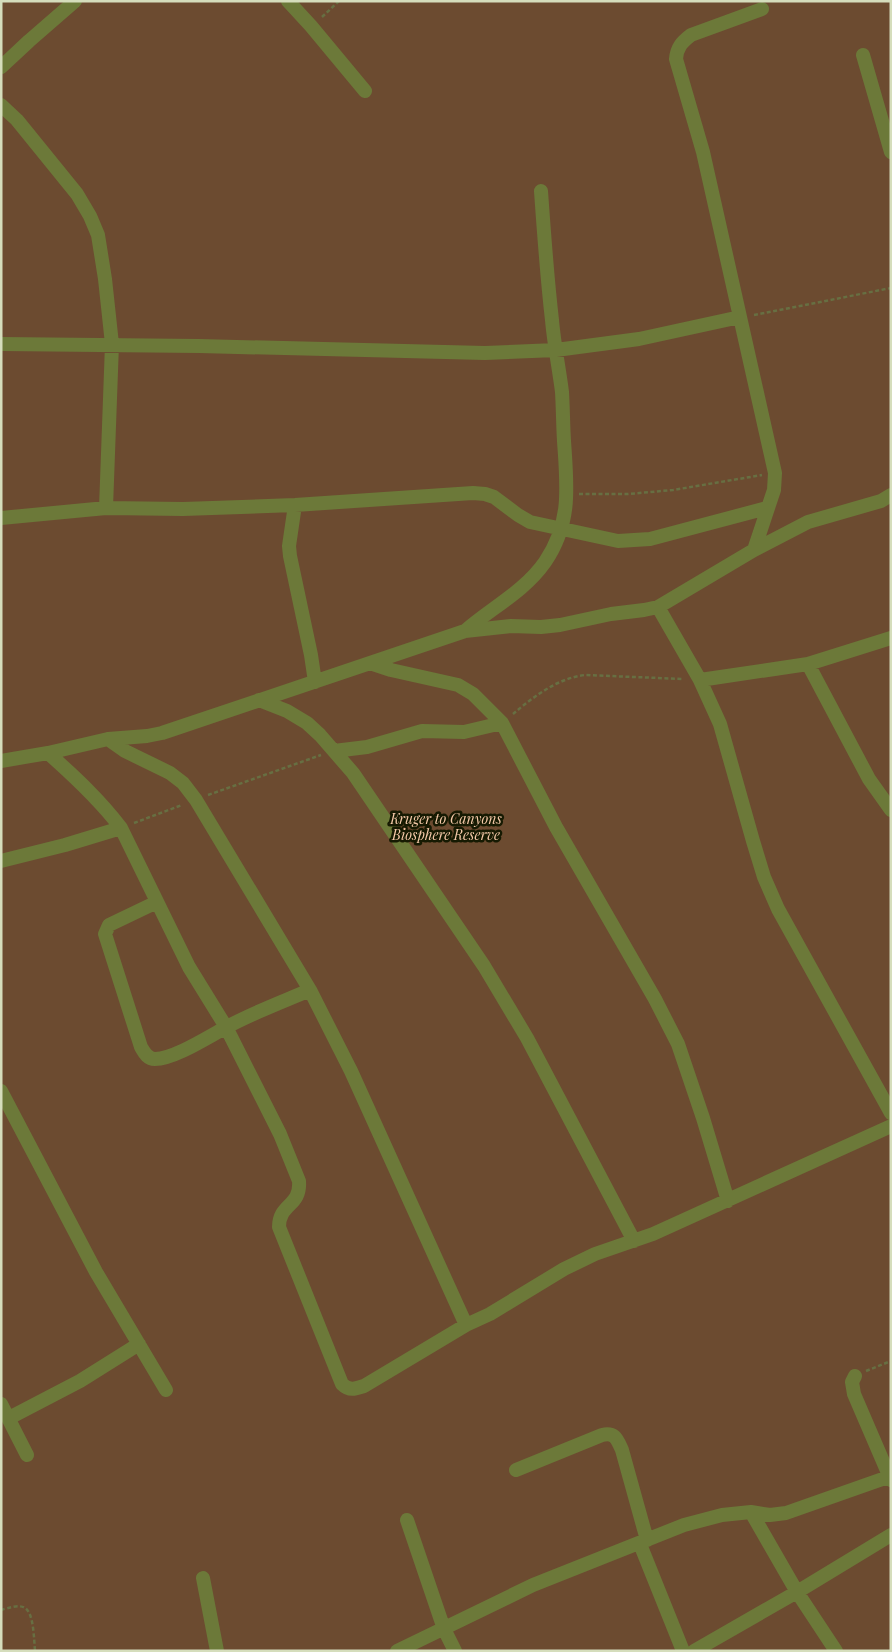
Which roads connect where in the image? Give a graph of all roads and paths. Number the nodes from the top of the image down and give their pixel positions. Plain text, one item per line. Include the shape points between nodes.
1 (75, 1) edge
2 (288, 1) edge
3 (339, 1) edge
4 (762, 9) dead end
5 (311, 26) junction
6 (863, 55) dead end
7 (1, 67) edge
8 (365, 91) dead end
9 (1, 105) edge
10 (886, 115) edge
11 (891, 152) edge
12 (541, 191) dead end
13 (891, 288) edge
14 (740, 317) junction
15 (1, 344) edge
16 (112, 344) junction
17 (556, 350) junction
18 (775, 473) junction
19 (567, 494) junction
20 (891, 495) edge
21 (295, 505) junction
22 (106, 508) junction
23 (767, 508) junction
24 (1, 518) edge
25 (561, 529) junction
26 (754, 550) junction
27 (658, 607) junction
28 (465, 631) junction
29 (891, 638) edge
30 (370, 663) junction
31 (808, 664) junction
32 (700, 680) junction
33 (315, 682) junction
34 (259, 700) junction
35 (502, 723) junction
36 (108, 739) junction
37 (334, 751) junction
38 (48, 753) junction
39 (1, 761) edge
40 (196, 800) junction
41 (891, 810) edge
42 (121, 828) junction
43 (1, 861) edge
44 (157, 902) junction
45 (310, 990) junction
46 (226, 1027) junction
47 (1, 1091) edge
48 (891, 1114) edge
49 (891, 1126) edge
50 (728, 1200) junction
51 (634, 1240) junction
52 (466, 1325) junction
53 (139, 1344) junction
54 (891, 1361) edge
55 (855, 1376) joint
56 (166, 1390) dead end
57 (1, 1404) edge
58 (8, 1418) junction
59 (27, 1455) dead end
60 (516, 1470) dead end
61 (890, 1478) edge
62 (752, 1512) junction
63 (407, 1520) dead end
64 (891, 1535) edge
65 (644, 1542) junction
66 (203, 1578) dead end
67 (797, 1592) junction
68 (1, 1610) edge
69 (444, 1629) junction
70 (35, 1651) edge
71 (217, 1651) edge
72 (397, 1651) edge
73 (455, 1651) edge
74 (683, 1651) edge
75 (694, 1651) edge
76 (836, 1651) edge

1 - 7 street
2 - 5 street
3 - 5 path
4 - 14 street via 691,34 677,50 676,58 703,152
5 - 8 street
6 - 10 street
9 - 16 street via 71,187 90,216 98,235
10 - 11 street
12 - 17 street
13 - 14 path
14 - 17 street via 639,339
14 - 18 street
15 - 16 street
16 - 17 street via 485,353
16 - 22 street
17 - 19 street via 562,392
18 - 19 path via 673,490
18 - 23 street via 774,490
19 - 25 street
20 - 26 street via 881,501 808,522
21 - 22 street
21 - 25 street via 485,494 530,522
21 - 33 street via 290,556
22 - 24 street
23 - 25 street via 688,530 632,541
23 - 26 street
25 - 28 street via 545,562 531,578
26 - 27 street
27 - 28 street via 560,625
27 - 32 street
28 - 30 street
29 - 31 street
30 - 33 street
30 - 35 street via 458,685 473,694
31 - 32 street
31 - 41 street via 864,770
32 - 35 path via 572,676 554,684
32 - 48 street via 720,724 764,877 778,909
33 - 34 street
34 - 36 street via 162,733
34 - 37 street via 303,720
35 - 37 street via 464,732 422,731 367,747
35 - 50 street via 556,827 632,956 678,1044
36 - 38 street
36 - 40 street via 170,773
37 - 40 path
37 - 51 street via 358,780 484,966 527,1038
38 - 39 street
38 - 42 street via 107,809
40 - 42 path
40 - 45 street
42 - 43 street
42 - 44 street
44 - 46 street via 189,968
44 - 46 street via 109,925 105,934 141,1047 146,1056 155,1059 190,1047
45 - 46 street
45 - 52 street via 351,1071
46 - 52 street via 280,1134 299,1182 299,1195 284,1210 280,1227 342,1384 351,1390 364,1386
47 - 53 street via 96,1272
49 - 50 street
50 - 51 street
51 - 52 street via 587,1258
53 - 56 street
53 - 58 street via 80,1381
54 - 55 path
55 - 61 street via 852,1382 854,1394
57 - 58 street
58 - 59 street
60 - 65 street via 602,1435 614,1435 622,1450
61 - 62 street via 786,1513
62 - 65 street via 722,1515 684,1525
62 - 67 street
63 - 69 street
64 - 67 street
65 - 69 street via 533,1585
65 - 74 street
66 - 71 street
67 - 75 street
67 - 76 street
68 - 70 path via 20,1606 30,1612
69 - 72 street
69 - 73 street

